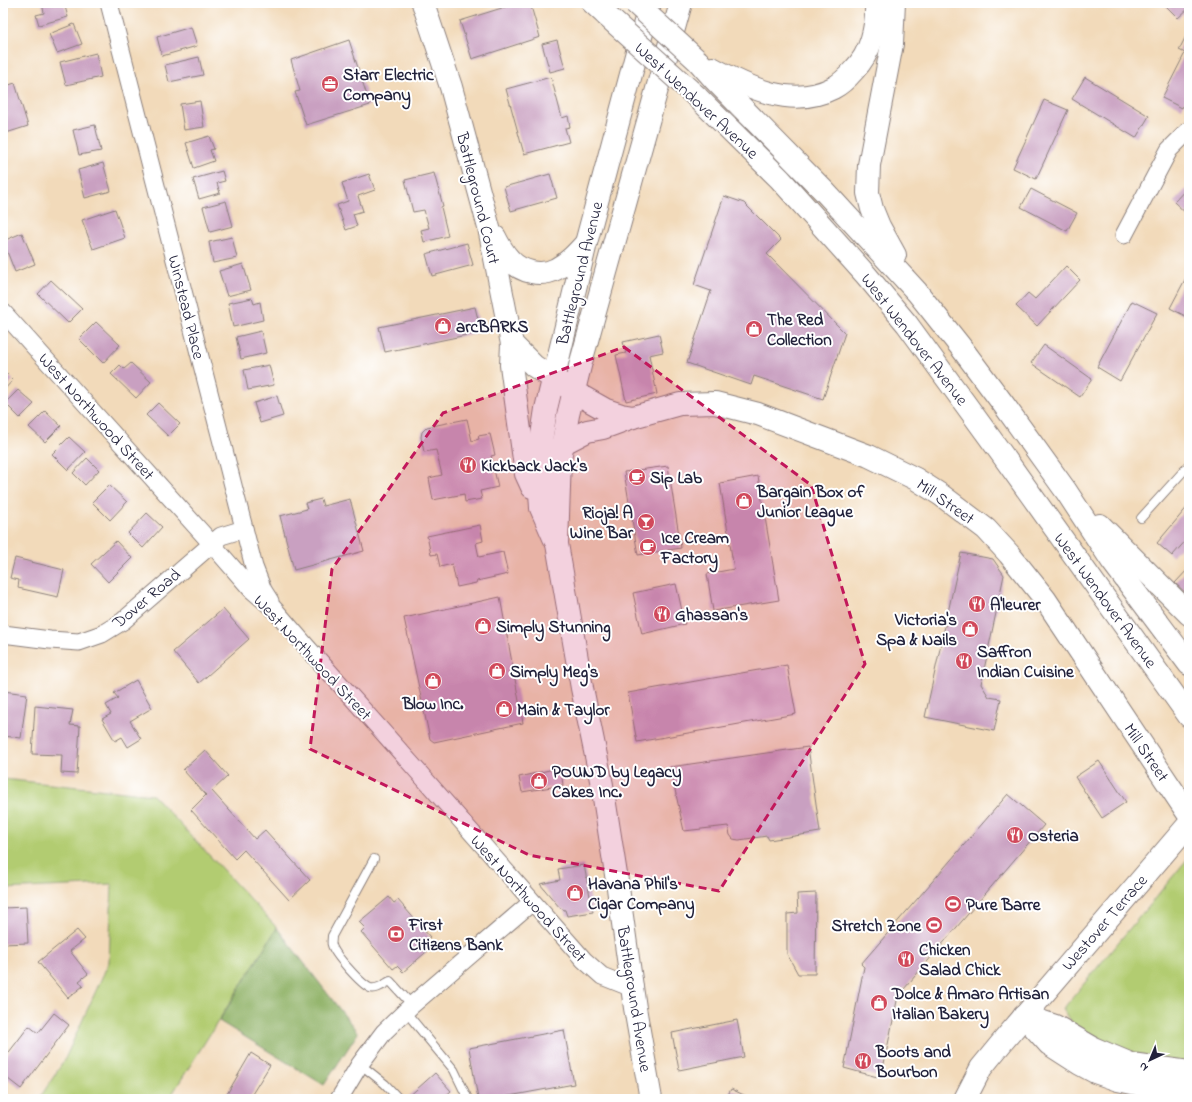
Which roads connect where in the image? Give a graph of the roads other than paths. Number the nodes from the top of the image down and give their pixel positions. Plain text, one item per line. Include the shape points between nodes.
1 (109, 3) edge
2 (422, 3) edge
3 (635, 3) edge
4 (650, 3) edge
5 (681, 3) edge
6 (876, 3) edge
7 (894, 3) edge
8 (599, 9) edge
9 (698, 61) junction
10 (1189, 130) edge
11 (489, 228) junction
12 (1124, 235) dead end
13 (586, 243) junction
14 (917, 292) junction
15 (3, 312) edge
16 (512, 344) junction
17 (553, 379) junction
18 (574, 392) junction
19 (633, 417) junction
20 (562, 444) junction
21 (1189, 465) edge
22 (1066, 491) junction
23 (541, 508) junction
24 (1141, 518) dead end
25 (244, 529) junction
26 (211, 543) junction
27 (557, 544) junction
28 (274, 608) junction
29 (1189, 614) edge
30 (3, 634) edge
31 (1189, 664) edge
32 (1189, 716) edge
33 (1189, 815) edge
34 (1189, 824) edge
35 (374, 859) dead end
36 (532, 902) junction
37 (632, 988) junction
38 (408, 1008) junction
39 (1024, 1016) junction
40 (360, 1064) junction
41 (1189, 1072) edge
42 (1189, 1090) edge
43 (339, 1099) edge
44 (399, 1099) edge
45 (468, 1099) edge
46 (651, 1099) edge
47 (965, 1099) edge

1 - 25 street, Winstead Place
2 - 11 main road, Battleground Court via 451,87
3 - 9 main road, West Wendover Avenue, bridge
4 - 13 main road, Battleground Avenue
5 - 18 main road, Battleground Avenue
6 - 9 main road via 874,34 866,54 846,79 834,88 815,96 774,95 752,88
7 - 14 main road via 892,44 869,165 868,193 878,226
8 - 32 main road, West Wendover Avenue, bridge via 696,96 780,179 907,324
9 - 14 main road, West Wendover Avenue
10 - 12 street via 1169,150
11 - 13 main road via 511,261 533,272 555,270
11 - 16 main road, Battleground Court
13 - 17 main road, Battleground Avenue
14 - 22 main road, West Wendover Avenue via 960,346
15 - 26 street, West Northwood Street
16 - 17 main road via 534,366
16 - 23 main road, Battleground Court via 511,366 526,474
17 - 18 main road, Mill Street
17 - 23 main road, Battleground Avenue via 540,449
18 - 19 main road, Mill Street via 606,410 621,416
18 - 20 main road, Battleground Avenue
19 - 20 main road via 587,431
19 - 33 main road, Mill Street via 680,404 715,403 758,414 869,456 916,479 941,495 986,529 1045,599
20 - 27 main road, Battleground Avenue
21 - 24 lane
22 - 29 main road
22 - 31 main road, West Wendover Avenue via 1112,562
23 - 27 main road, Battleground Avenue
25 - 26 street, Dover Road via 221,536
25 - 28 street, Winstead Place via 254,567
26 - 28 street, West Northwood Street via 251,589
26 - 30 street, Dover Road via 123,621 102,634 80,642
27 - 37 main road, Battleground Avenue via 604,799
28 - 36 street, West Northwood Street
34 - 39 main road, Westover Terrace
35 - 38 lane via 332,936 331,945 336,954 370,988 390,981
36 - 37 street, West Northwood Street via 584,960 602,976
36 - 38 street
37 - 46 main road, Battleground Avenue
38 - 40 street via 384,1032
38 - 45 lane via 454,1070
39 - 41 main road via 1055,1026 1093,1048 1131,1064
39 - 42 main road via 1049,1044 1095,1072 1138,1084
39 - 47 main road, Westover Terrace via 980,1068
40 - 43 street
40 - 44 lane

